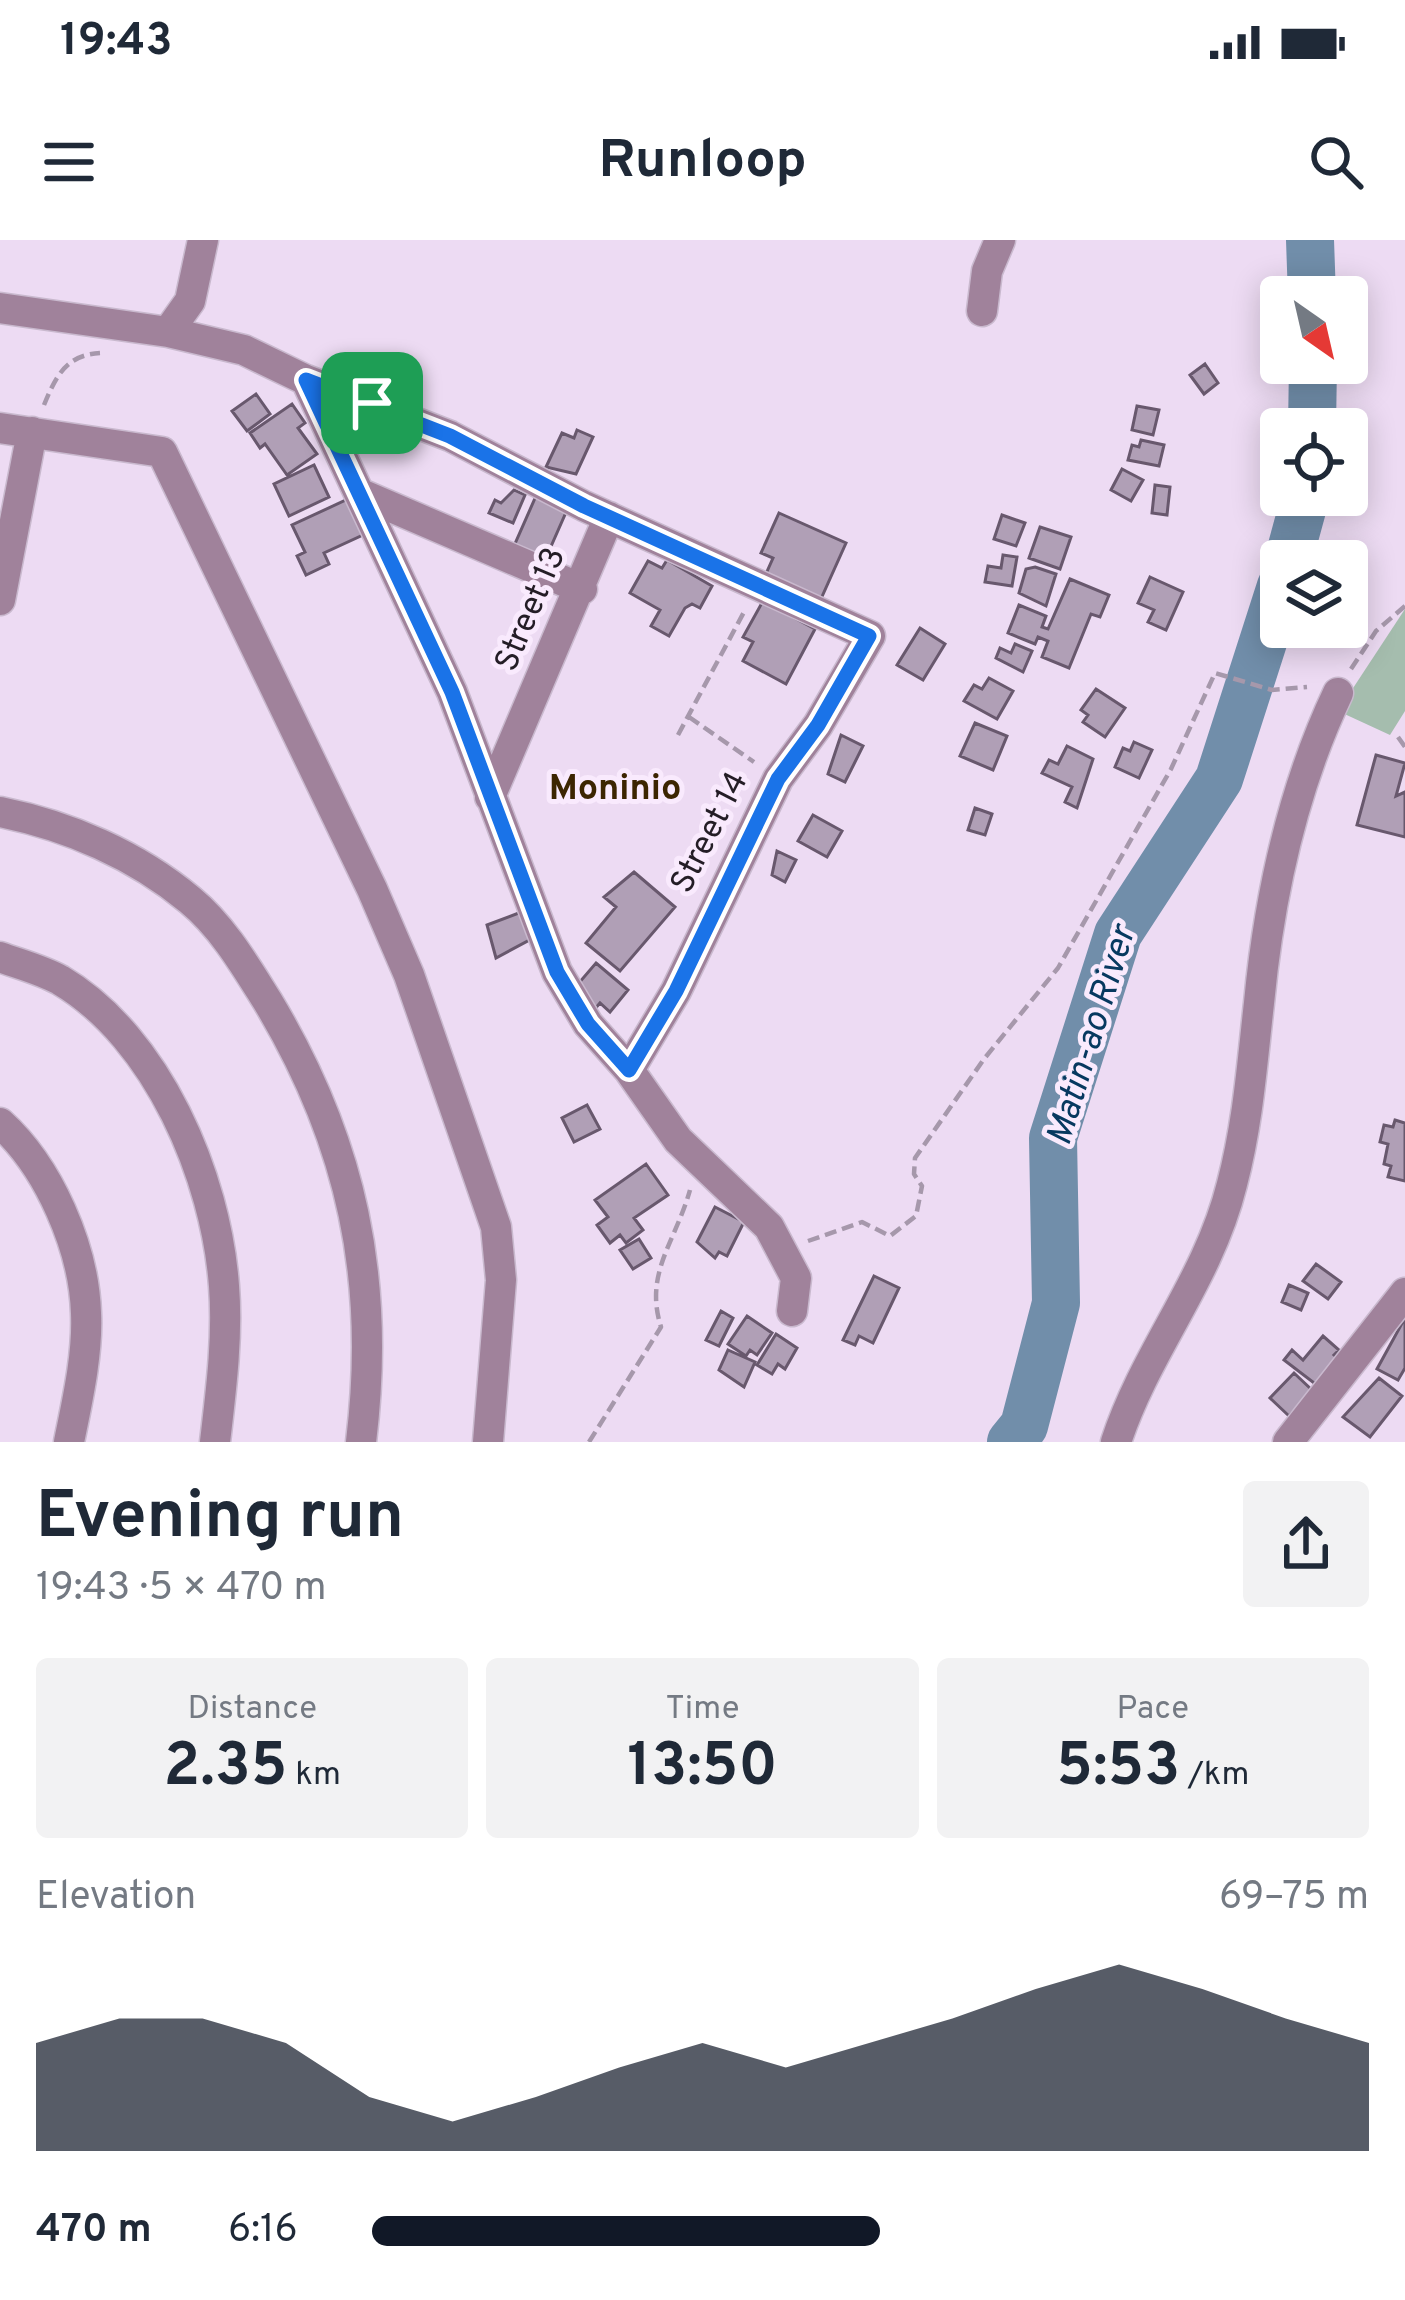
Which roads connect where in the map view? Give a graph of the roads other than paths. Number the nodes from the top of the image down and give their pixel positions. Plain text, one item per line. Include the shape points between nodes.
1 (203, 240) edge
2 (1000, 240) edge
3 (0, 308) edge
4 (982, 310) dead end
5 (168, 332) junction
6 (306, 380) junction
7 (0, 428) edge
8 (32, 432) junction
9 (361, 494) junction
10 (609, 517) junction
11 (582, 589) junction
12 (0, 601) edge
13 (1338, 694) road end
14 (490, 797) junction
15 (0, 812) edge
16 (0, 957) edge
17 (629, 1070) junction
18 (0, 1123) edge
19 (1405, 1293) edge
20 (792, 1311) dead end
21 (69, 1442) edge
22 (215, 1442) edge
23 (362, 1442) edge
24 (488, 1442) edge
25 (1116, 1442) edge
26 (1288, 1442) edge

1 - 5 street via 190,301
2 - 4 street
3 - 5 street
5 - 6 street via 228,344
6 - 9 street
6 - 10 street via 450,436
7 - 8 street
8 - 12 street
8 - 24 street via 162,452 331,792 409,975 496,1227 501,1280
9 - 11 street
9 - 14 street via 452,692
10 - 11 street, Street 13
10 - 17 street, Street 14 via 869,636 778,779
11 - 14 street, Street 13
13 - 25 street via 1292,819 1264,959 1248,1116 1220,1228
14 - 17 street via 557,972
15 - 23 street via 132,859 193,902 242,959 295,1048 343,1158 366,1266
16 - 22 street via 59,980 111,1019 180,1126 210,1205 224,1286
17 - 20 street via 696,1159 770,1227 796,1277
18 - 21 street via 43,1176 74,1249 86,1314
19 - 26 street

